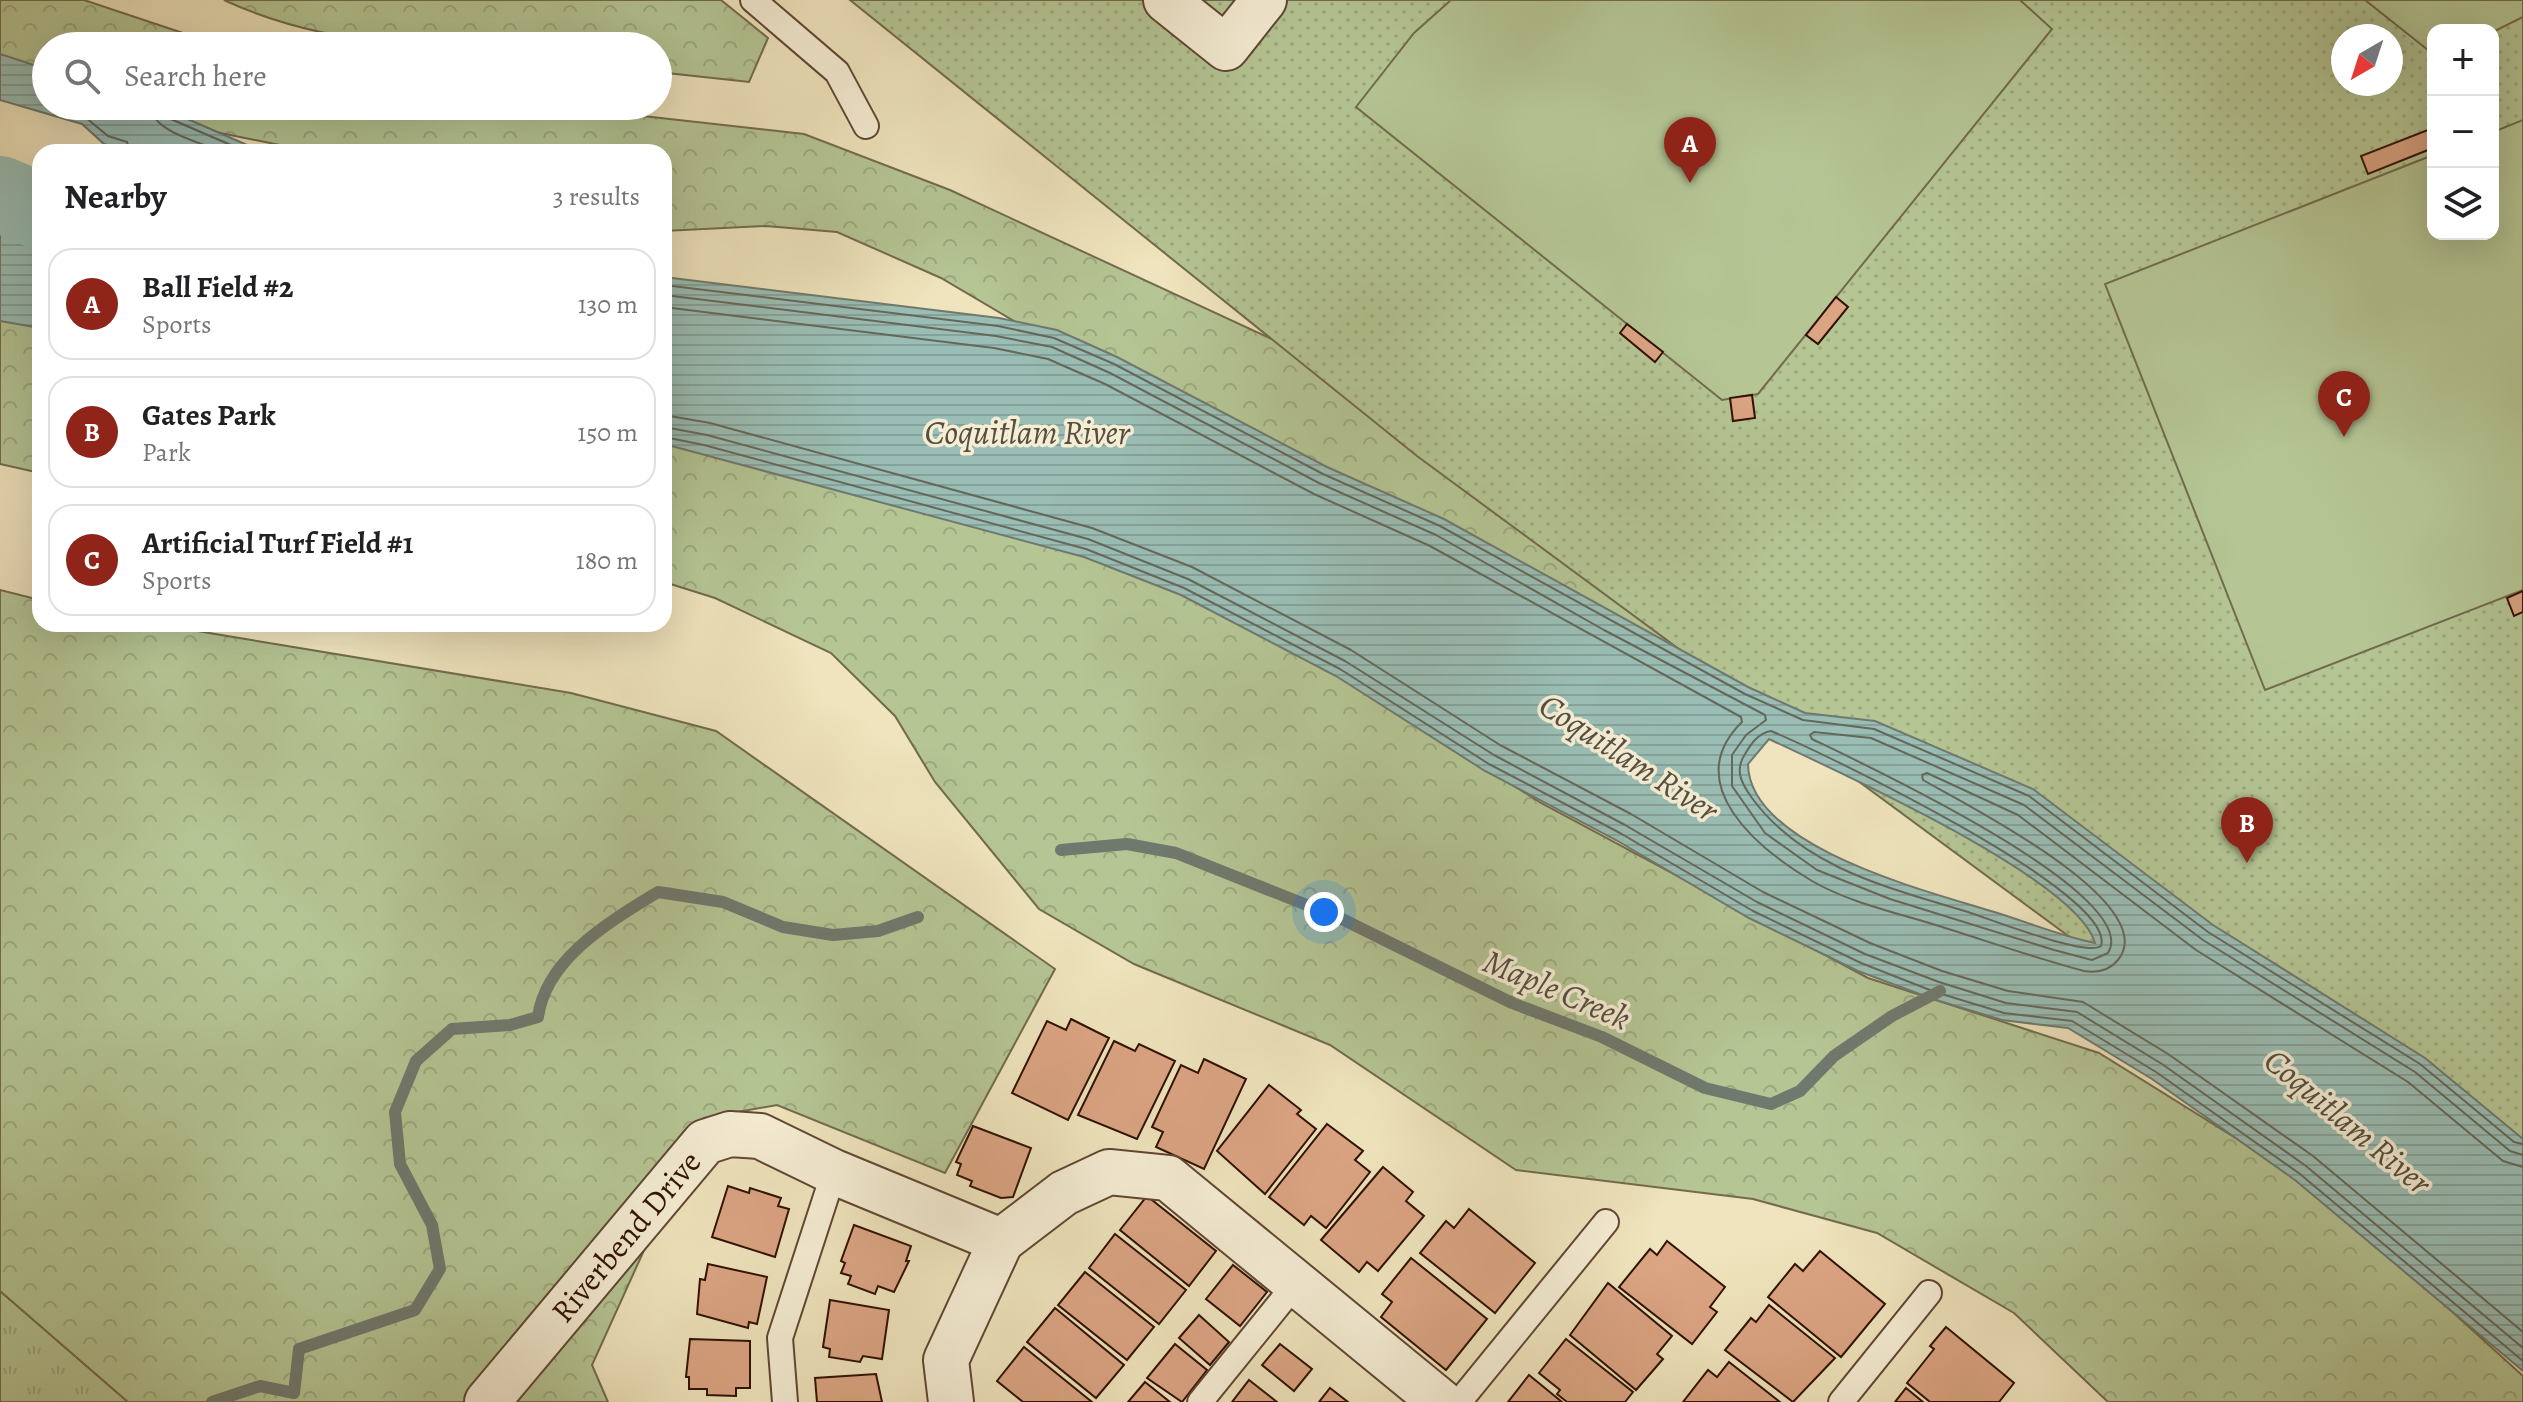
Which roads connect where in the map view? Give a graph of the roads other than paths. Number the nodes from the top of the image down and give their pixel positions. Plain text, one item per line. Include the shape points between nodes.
1 (753, 0) edge
2 (1166, 0) edge
3 (1264, 0) edge
4 (866, 126) dead end
5 (834, 1172) junction
6 (1606, 1222) dead end
7 (1001, 1241) junction
8 (1298, 1281) junction
9 (1929, 1293) dead end
10 (487, 1402) edge
11 (785, 1402) edge
12 (951, 1402) edge
13 (1200, 1402) edge
14 (1441, 1402) edge
15 (1459, 1402) edge
16 (1841, 1402) edge

1 - 4 lane via 837,72
2 - 3 street via 1226,48
5 - 7 street, Riverbend Drive
5 - 10 street, Riverbend Drive via 760,1136 730,1134 705,1142
5 - 11 lane via 780,1338
6 - 15 lane
7 - 8 street via 1064,1193 1109,1172 1168,1178
7 - 12 street via 946,1360
8 - 13 lane
8 - 14 street
9 - 16 lane

